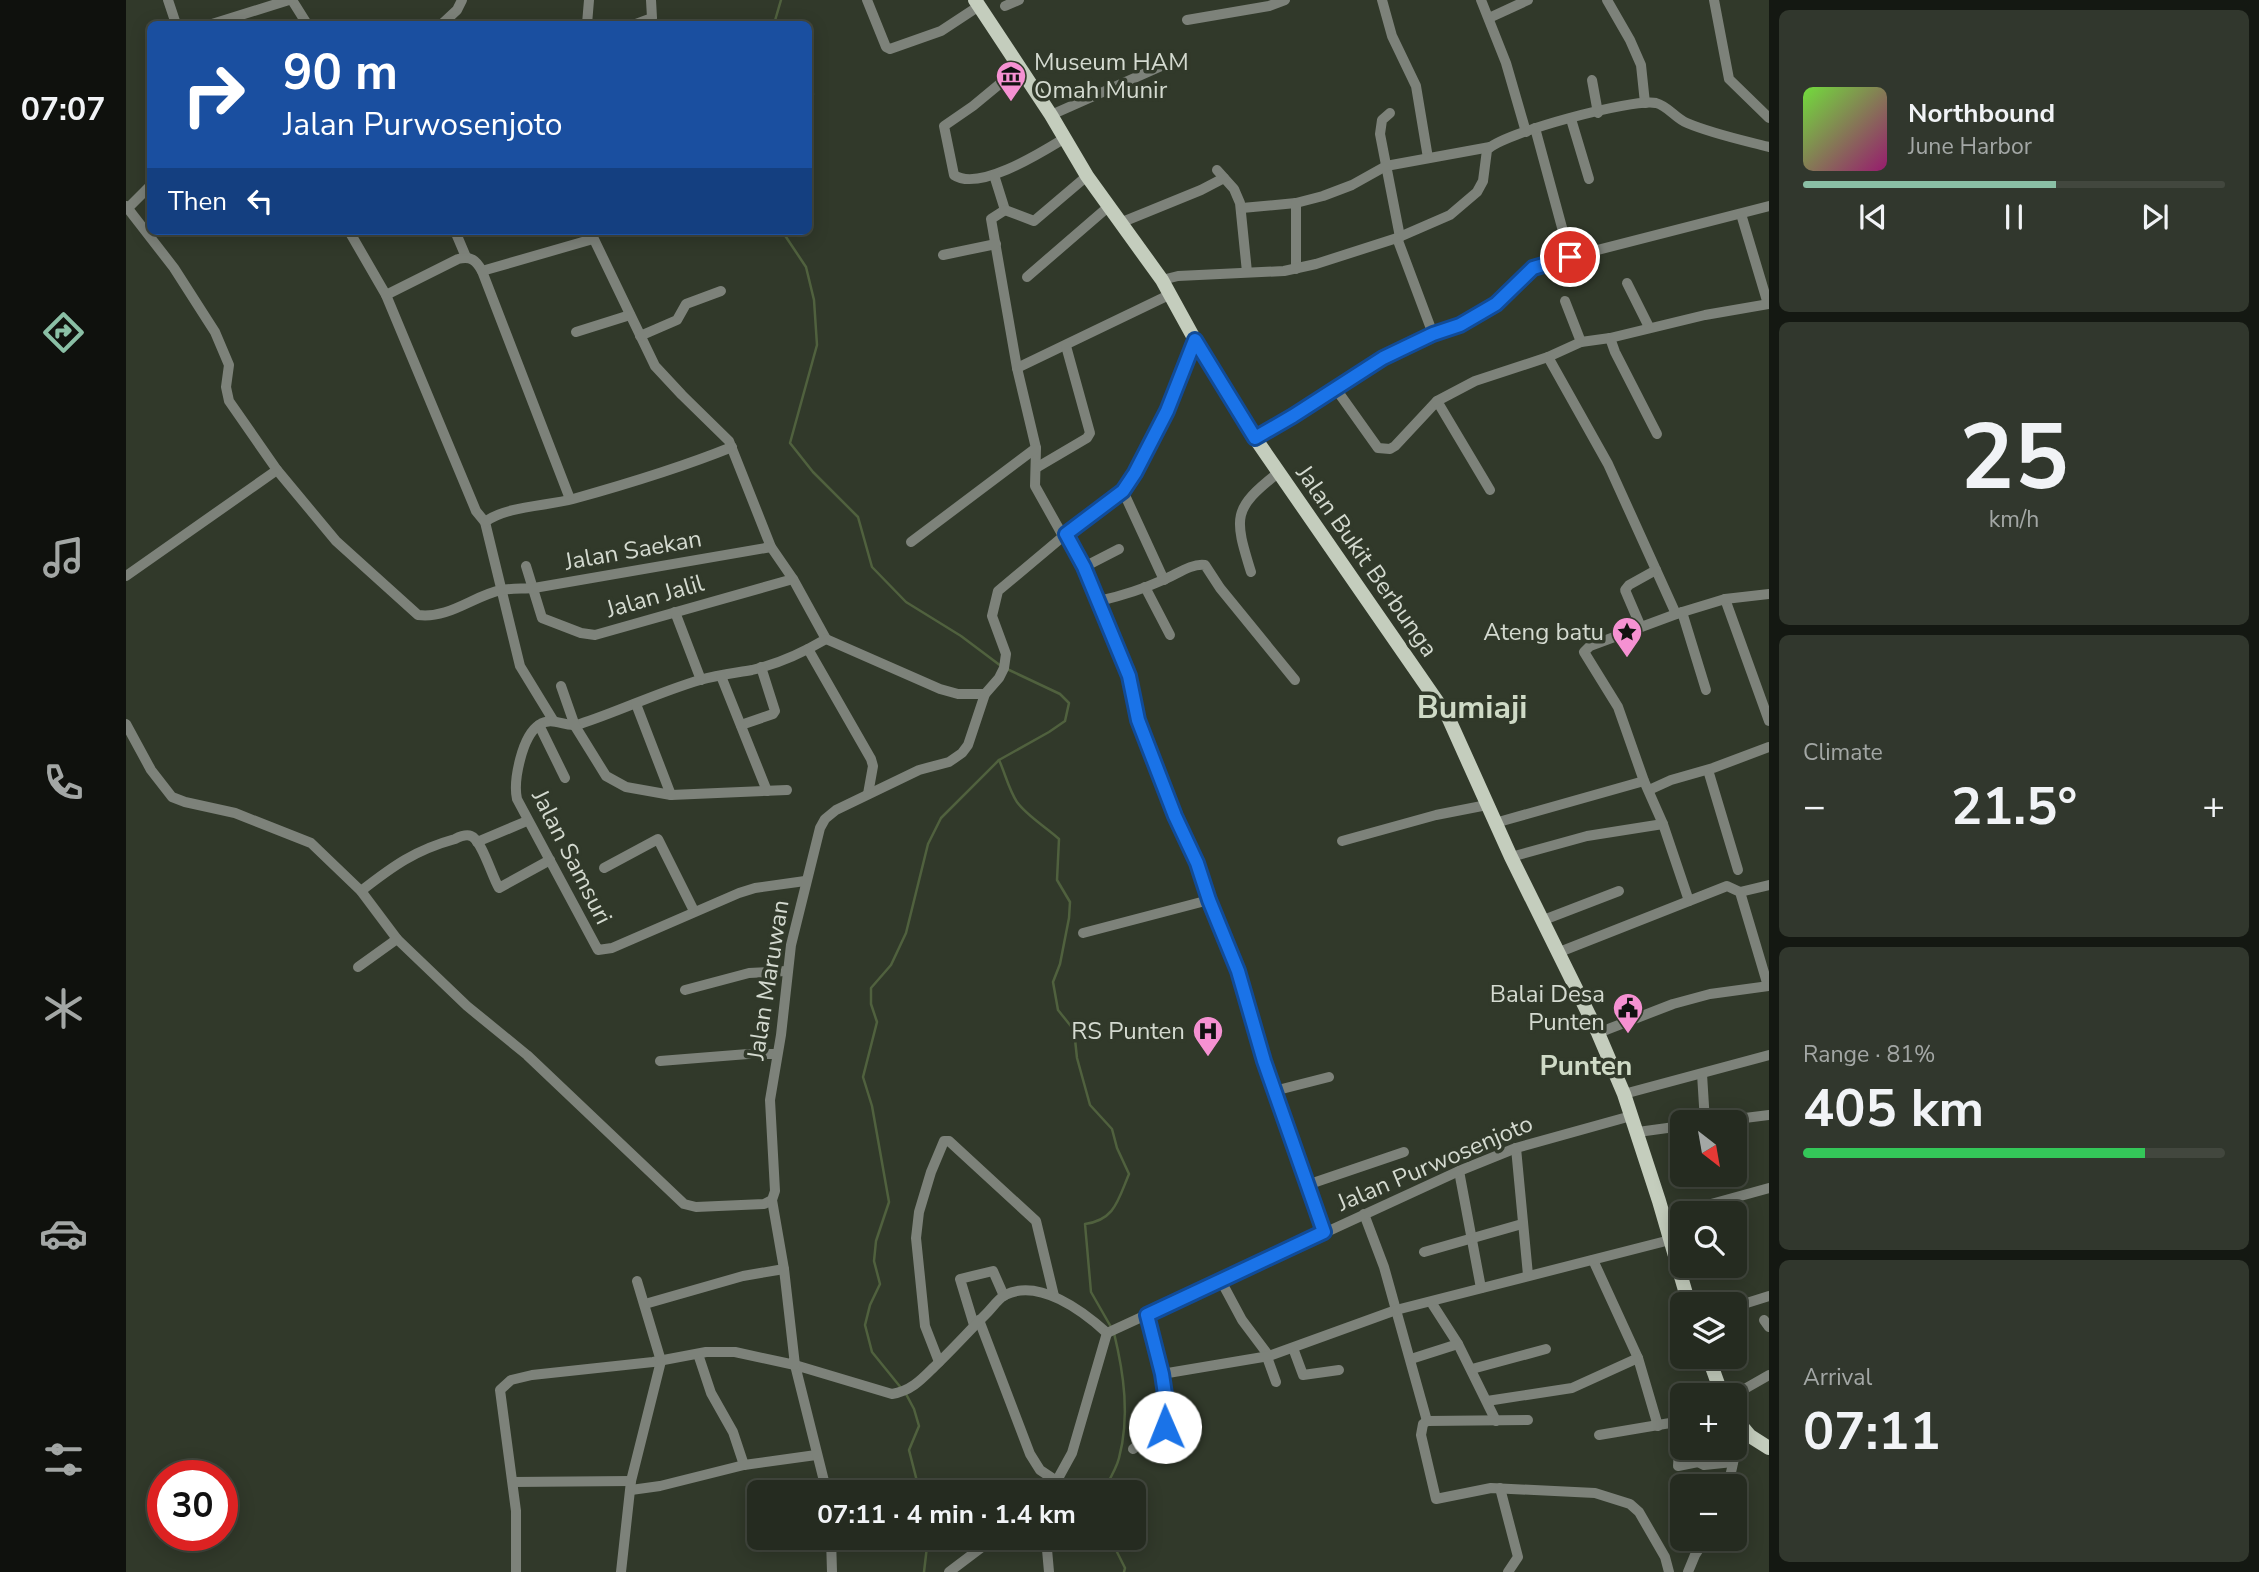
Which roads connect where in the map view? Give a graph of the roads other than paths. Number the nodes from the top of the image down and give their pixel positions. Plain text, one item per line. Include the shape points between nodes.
1 (168, 0) edge
2 (290, 0) edge
3 (462, 0) edge
4 (589, 0) edge
5 (651, 0) edge
6 (867, 0) edge
7 (1019, 0) edge
8 (1285, 0) edge
9 (1382, 0) edge
10 (1481, 0) edge
11 (1528, 0) edge
12 (1608, 0) edge
13 (1714, 0) edge
14 (977, 3) edge
15 (1005, 6) dead end
16 (1489, 18) junction
17 (1187, 20) dead end
18 (175, 21) edge
19 (224, 21) edge
20 (305, 21) edge
21 (445, 21) edge
22 (587, 21) edge
23 (652, 21) edge
24 (1177, 65) dead end
25 (1020, 67) junction
26 (1592, 80) dead end
27 (1645, 103) junction
28 (1390, 113) dead end
29 (1598, 113) junction
30 (1051, 115) junction
31 (1769, 118) edge
32 (1571, 119) junction
33 (1530, 130) junction
34 (1065, 138) junction
35 (1490, 147) junction
36 (1769, 147) edge
37 (1427, 158) junction
38 (1386, 166) junction
39 (994, 175) junction
40 (1087, 176) junction
41 (1589, 179) dead end
42 (147, 189) edge
43 (1296, 203) junction
44 (1769, 206) edge
45 (127, 207) edge
46 (1108, 207) junction
47 (1242, 208) junction
48 (1005, 210) junction
49 (1741, 214) junction
50 (1121, 223) junction
51 (147, 234) edge
52 (148, 235) edge
53 (351, 235) edge
54 (457, 235) edge
55 (592, 235) edge
56 (1399, 237) junction
57 (996, 244) junction
58 (943, 255) dead end
59 (466, 257) junction
60 (1570, 257) junction
61 (1296, 269) junction
62 (482, 271) junction
63 (1247, 272) junction
64 (1027, 277) dead end
65 (1162, 280) junction
66 (1627, 283) dead end
67 (721, 291) dead end
68 (1171, 294) junction
69 (386, 295) junction
70 (1565, 301) dead end
71 (1769, 304) edge
72 (630, 315) junction
73 (1649, 327) junction
74 (576, 332) dead end
75 (1433, 334) junction
76 (640, 336) junction
77 (1610, 338) junction
78 (1195, 340) junction
79 (1581, 342) junction
80 (1066, 346) junction
81 (1548, 357) junction
82 (1017, 368) junction
83 (1336, 389) junction
84 (1437, 401) junction
85 (1657, 434) dead end
86 (1255, 438) junction
87 (732, 447) junction
88 (1036, 449) junction
89 (1035, 468) junction
90 (277, 470) junction
91 (1278, 473) junction
92 (1490, 489) dead end
93 (1123, 491) junction
94 (570, 499) junction
95 (485, 522) junction
96 (1065, 535) junction
97 (911, 542) dead end
98 (771, 547) junction
99 (1119, 549) dead end
100 (526, 566) dead end
101 (1084, 567) junction
102 (1656, 570) junction
103 (1251, 572) dead end
104 (126, 576) edge
105 (793, 579) junction
106 (1164, 580) junction
107 (1145, 587) junction
108 (534, 588) junction
109 (501, 590) junction
110 (1769, 594) edge
111 (1725, 599) junction
112 (1099, 601) junction
113 (675, 612) junction
114 (1679, 613) junction
115 (1640, 625) junction
116 (1170, 635) dead end
117 (826, 639) junction
118 (808, 649) junction
119 (761, 667) junction
120 (721, 676) junction
121 (701, 680) junction
122 (1295, 680) dead end
123 (561, 686) dead end
124 (1706, 690) dead end
125 (985, 694) junction
126 (636, 704) junction
127 (553, 720) junction
128 (1769, 721) edge
129 (126, 724) edge
130 (538, 725) junction
131 (741, 725) junction
132 (575, 726) junction
133 (1769, 747) edge
134 (1708, 769) junction
135 (565, 778) dead end
136 (1647, 785) junction
137 (787, 790) dead end
138 (767, 791) junction
139 (868, 794) junction
140 (671, 795) junction
141 (1487, 805) junction
142 (527, 821) junction
143 (1495, 823) junction
144 (1663, 824) junction
145 (1342, 841) dead end
146 (477, 842) junction
147 (1511, 857) junction
148 (550, 860) junction
149 (604, 868) dead end
150 (1738, 870) dead end
151 (805, 881) junction
152 (1769, 885) edge
153 (361, 891) junction
154 (1619, 891) dead end
155 (1740, 892) junction
156 (1209, 900) junction
157 (1689, 901) junction
158 (694, 911) junction
159 (1541, 920) junction
160 (1083, 933) dead end
161 (397, 939) junction
162 (1558, 953) junction
163 (358, 967) dead end
164 (787, 971) junction
165 (1769, 986) edge
166 (685, 990) dead end
167 (1598, 1032) junction
168 (777, 1054) junction
169 (1769, 1055) edge
170 (660, 1061) dead end
171 (1702, 1074) junction
172 (1329, 1077) dead end
173 (1274, 1091) junction
174 (1624, 1094) junction
175 (1704, 1110) edge
176 (1769, 1115) edge
177 (1631, 1116) junction
178 (1747, 1118) edge
179 (1670, 1128) edge
180 (1638, 1132) junction
181 (1516, 1148) junction
182 (1405, 1152) dead end
183 (1459, 1171) junction
184 (1307, 1185) junction
185 (1769, 1188) edge
186 (772, 1200) junction
187 (1364, 1214) junction
188 (1664, 1217) junction
189 (1522, 1224) junction
190 (1324, 1232) junction
191 (1472, 1238) junction
192 (1670, 1240) joint
193 (1424, 1252) dead end
194 (1593, 1260) junction
195 (784, 1269) junction
196 (1528, 1275) junction
197 (1220, 1279) junction
198 (636, 1281) dead end
199 (1481, 1288) junction
200 (1004, 1296) junction
201 (1055, 1296) junction
202 (1769, 1296) edge
203 (1431, 1302) junction
204 (1747, 1303) edge
205 (645, 1304) junction
206 (1396, 1310) junction
207 (1147, 1315) junction
208 (977, 1323) junction
209 (1111, 1331) junction
210 (1458, 1344) junction
211 (1293, 1348) junction
212 (1546, 1349) dead end
213 (698, 1354) junction
214 (1268, 1357) junction
215 (1411, 1359) junction
216 (1638, 1359) junction
217 (661, 1361) junction
218 (939, 1362) junction
219 (795, 1365) junction
220 (1472, 1369) junction
221 (1339, 1370) dead end
222 (1162, 1374) junction
223 (1769, 1375) edge
224 (1276, 1382) dead end
225 (1747, 1387) edge
226 (1487, 1401) junction
227 (1528, 1420) dead end
228 (1427, 1421) junction
229 (1496, 1421) junction
230 (1670, 1423) edge
231 (1658, 1426) junction
232 (1747, 1432) edge
233 (1600, 1435) dead end
234 (1769, 1448) edge
235 (1133, 1449) dead end
236 (816, 1455) junction
237 (1678, 1460) edge
238 (1733, 1462) joint
239 (744, 1465) junction
240 (1730, 1474) edge
241 (823, 1480) edge
242 (1055, 1480) edge
243 (1059, 1480) edge
244 (513, 1482) junction
245 (631, 1485) junction
246 (1500, 1488) junction
247 (831, 1550) edge
248 (978, 1550) edge
249 (1047, 1550) edge
250 (1698, 1551) edge
251 (516, 1572) edge
252 (621, 1572) edge
253 (832, 1572) edge
254 (949, 1572) edge
255 (1049, 1572) edge
256 (1508, 1572) edge
257 (1669, 1572) edge
258 (1688, 1572) edge

1 - 18 street
2 - 19 street
2 - 20 street
3 - 21 street
4 - 22 street
5 - 23 street
6 - 14 street via 890,49 941,31
7 - 15 street
8 - 17 street
9 - 37 street via 1392,36 1416,86
10 - 16 street
11 - 16 street
12 - 27 street via 1641,65
13 - 31 street via 1728,79
14 - 25 main road, Jalan Bukit Berbunga
16 - 33 street
24 - 30 street via 1166,64
25 - 30 main road, Jalan Bukit Berbunga
25 - 39 street via 944,127 955,177
26 - 29 street
27 - 29 street
27 - 36 street via 1662,106 1696,127
28 - 38 street via 1380,127
29 - 32 street
30 - 34 main road, Jalan Bukit Berbunga
32 - 33 street
32 - 41 street
33 - 35 street
33 - 60 street
34 - 39 street
34 - 40 main road, Jalan Bukit Berbunga
35 - 37 street
35 - 56 street via 1479,190 1451,215
37 - 38 street
38 - 43 street via 1343,189
38 - 56 street
39 - 48 street
40 - 46 main road, Jalan Bukit Berbunga
40 - 48 street via 1034,221
42 - 45 street
43 - 47 street
43 - 61 street
44 - 49 street
45 - 51 street
46 - 50 main road, Jalan Bukit Berbunga
46 - 64 street
47 - 50 street via 1221,174 1201,190
47 - 63 street
48 - 57 street via 991,219
49 - 60 street
49 - 71 street
50 - 65 main road, Jalan Bukit Berbunga
52 - 90 street via 215,332 229,365 229,401
53 - 69 street
54 - 59 street
55 - 62 street
55 - 72 street
56 - 61 street
56 - 75 street
57 - 58 street
57 - 82 street
59 - 62 street
59 - 69 street
60 - 75 street via 1533,268 1496,304
61 - 63 street
62 - 94 street
63 - 65 street
65 - 68 main road, Jalan Bukit Berbunga
66 - 73 street
67 - 76 street via 685,304 677,320
68 - 78 main road, Jalan Bukit Berbunga
68 - 80 street
69 - 95 street via 476,511
70 - 79 street
71 - 73 street
72 - 74 street
72 - 76 street
73 - 77 street
75 - 83 street via 1362,369
76 - 87 street via 655,366
77 - 79 street
77 - 85 street
78 - 86 main road, Jalan Bukit Berbunga
78 - 93 street via 1167,411
79 - 81 street
80 - 82 street
80 - 89 street via 1090,433
81 - 84 street via 1475,381
81 - 102 street via 1608,464
82 - 88 street
83 - 84 street via 1378,449 1395,446
83 - 86 street
84 - 92 street
86 - 91 main road, Jalan Bukit Berbunga
87 - 94 street via 688,465
87 - 98 street
88 - 89 street
88 - 97 street
89 - 96 street via 1035,486
90 - 104 street
90 - 109 street, Jalan Saekan via 336,541 418,615 449,611
91 - 103 street via 1242,509 1240,528
91 - 141 main road, Jalan Bukit Berbunga via 1448,717
93 - 96 street, Jalan Maruwan
93 - 106 street
94 - 95 street via 497,514
95 - 109 street
96 - 101 street
96 - 125 street, Jalan Maruwan via 1001,587 995,597 992,616 1006,660 999,678
98 - 105 street
98 - 108 street, Jalan Saekan
99 - 101 street
100 - 108 street, Jalan Jalil
101 - 112 street
102 - 114 street
102 - 115 street via 1625,590
105 - 113 street, Jalan Jalil
105 - 117 street
106 - 107 street
106 - 122 street via 1205,565
107 - 112 street
107 - 116 street
108 - 109 street, Jalan Saekan
108 - 113 street, Jalan Jalil via 544,620 589,634
109 - 127 street via 521,668
110 - 111 street
111 - 114 street
111 - 128 street
112 - 156 street via 1129,676 1138,720
113 - 121 street
114 - 115 street
114 - 124 street
115 - 136 street via 1584,652 1618,707
117 - 118 street
117 - 125 street via 940,689
118 - 119 street
118 - 139 street via 870,755 873,766
119 - 120 street
119 - 131 street via 775,711
120 - 121 street
120 - 131 street
121 - 126 street
123 - 132 street
125 - 139 street, Jalan Maruwan via 968,745 956,758
126 - 132 street
126 - 140 street
127 - 130 street
127 - 132 street
129 - 153 street via 151,771 172,797 235,813 312,843
130 - 135 street
130 - 142 street, Jalan Samsuri via 522,753 514,786
131 - 138 street
132 - 140 street via 606,776 626,787
133 - 134 street
134 - 136 street
134 - 150 street
136 - 143 street
136 - 144 street
137 - 138 street
138 - 140 street
139 - 151 street, Jalan Maruwan via 825,819
141 - 143 main road, Jalan Bukit Berbunga
141 - 145 street
142 - 146 street
142 - 148 street, Jalan Samsuri
143 - 147 main road, Jalan Bukit Berbunga
144 - 147 street via 1587,836
144 - 157 street
146 - 148 street via 499,888
146 - 153 street via 468,835 409,855
147 - 159 main road, Jalan Bukit Berbunga
148 - 158 street, Jalan Samsuri via 598,950
149 - 158 street via 658,839
151 - 158 street, Jalan Samsuri via 755,888
151 - 164 street, Jalan Maruwan
152 - 155 street
153 - 161 street
154 - 159 street
155 - 157 street via 1722,887
155 - 165 street
156 - 160 street
156 - 173 street via 1238,971
157 - 162 street
159 - 162 main road, Jalan Bukit Berbunga
161 - 163 street
161 - 186 street via 687,1206
162 - 167 main road, Jalan Bukit Berbunga
164 - 166 street via 749,973
164 - 168 street, Jalan Maruwan
165 - 167 street via 1710,994
167 - 174 main road, Jalan Bukit Berbunga
168 - 170 street
168 - 186 street, Jalan Maruwan via 770,1100
169 - 171 street
171 - 174 street
171 - 175 street
172 - 173 street
173 - 184 street
174 - 177 main road, Jalan Bukit Berbunga
176 - 178 street
177 - 180 main road, Jalan Bukit Berbunga
177 - 181 street, Jalan Purwosenjoto
179 - 180 street
180 - 188 main road, Jalan Bukit Berbunga
181 - 183 street, Jalan Purwosenjoto
181 - 189 street
182 - 184 street
183 - 187 street, Jalan Purwosenjoto
183 - 191 street
184 - 190 street
185 - 188 street
186 - 195 street, Jalan Maruwan
187 - 190 street, Jalan Purwosenjoto
187 - 206 street
188 - 192 main road, Jalan Bukit Berbunga
189 - 191 street
189 - 196 street
190 - 197 street, Jalan Purwosenjoto
191 - 193 street
191 - 199 street
192 - 194 street
194 - 196 street
194 - 216 street
195 - 205 street
195 - 219 street, Jalan Maruwan
196 - 199 street
197 - 207 street, Jalan Purwosenjoto
197 - 214 street
198 - 205 street
199 - 203 street
200 - 201 street via 1016,1291
200 - 208 street
200 - 208 street via 993,1271 960,1278
201 - 209 street
201 - 218 street via 1036,1221 949,1141 944,1142 919,1212 916,1238 925,1326
202 - 204 street
203 - 206 street
203 - 210 street
205 - 217 street
206 - 211 street
206 - 215 street
207 - 209 street, Jalan Purwosenjoto
207 - 222 street
208 - 218 street
208 - 242 street via 1030,1454
209 - 243 street
210 - 215 street
210 - 220 street
211 - 214 street
211 - 221 street via 1303,1376
212 - 220 street
213 - 217 street
213 - 219 street via 734,1352
213 - 239 street
214 - 222 street
214 - 224 street
215 - 228 street
216 - 226 street via 1572,1388
216 - 231 street
217 - 244 street via 544,1373 506,1383 500,1390
217 - 245 street
218 - 219 street via 915,1385 892,1394
219 - 236 street, Jalan Maruwan
220 - 226 street
222 - 235 street via 1169,1423
223 - 225 street
226 - 229 street
227 - 229 street
228 - 229 street
228 - 246 street via 1420,1429 1436,1499
230 - 231 street
231 - 233 street
232 - 234 main road
236 - 239 street
236 - 241 street, Jalan Maruwan
237 - 238 street via 1678,1466
238 - 240 street
239 - 245 street via 660,1486
244 - 245 street
244 - 251 street
245 - 252 street
246 - 256 street via 1518,1557
246 - 257 street via 1595,1493 1635,1507
247 - 253 street
248 - 254 street
249 - 255 street
250 - 258 street

